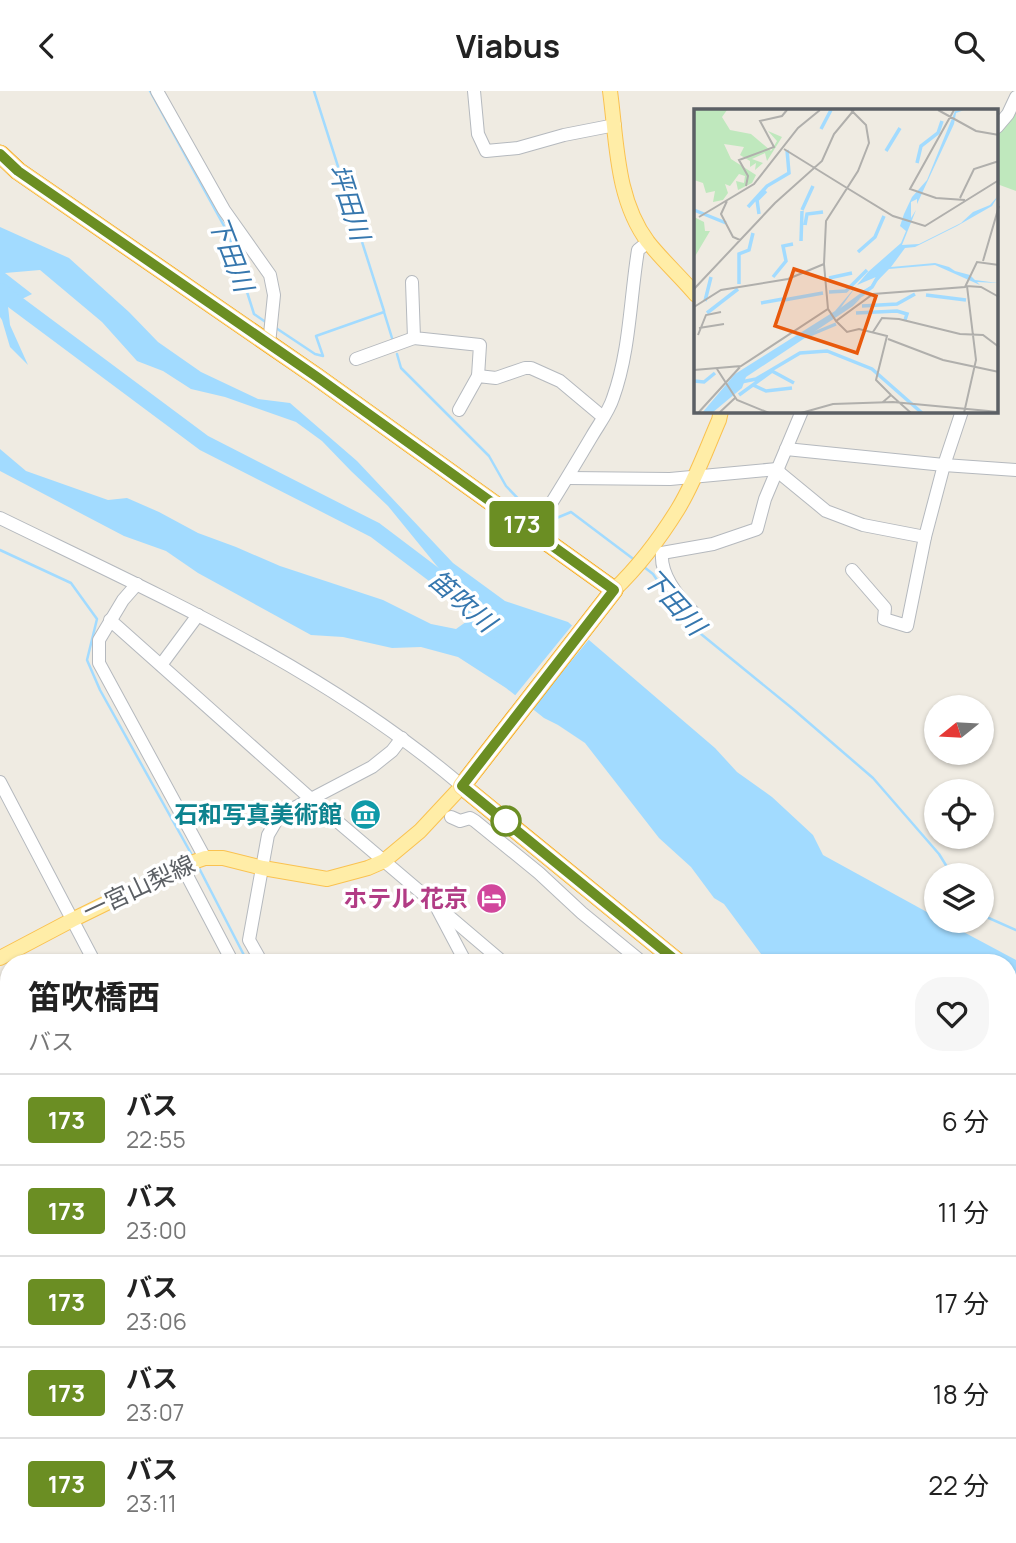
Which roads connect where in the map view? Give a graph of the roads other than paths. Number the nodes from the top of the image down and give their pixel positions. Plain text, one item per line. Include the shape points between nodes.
1 (157, 91) edge
2 (474, 91) edge
3 (610, 91) edge
4 (1016, 97) edge
5 (615, 125) junction
6 (998, 126) edge
7 (0, 154) edge
8 (648, 242) junction
9 (412, 282) dead end
10 (694, 293) edge
11 (414, 338) junction
12 (270, 339) junction
13 (356, 359) dead end
14 (478, 376) junction
15 (459, 410) dead end
16 (720, 413) edge
17 (801, 413) edge
18 (961, 413) edge
19 (603, 417) junction
20 (786, 449) junction
21 (944, 465) junction
22 (777, 469) junction
23 (1016, 470) edge
24 (695, 475) junction
25 (568, 478) junction
26 (0, 518) edge
27 (539, 523) junction
28 (925, 537) junction
29 (852, 570) dead end
30 (137, 584) junction
31 (610, 595) junction
32 (694, 613) dead end
33 (198, 615) junction
34 (110, 620) junction
35 (161, 665) junction
36 (402, 738) junction
37 (467, 779) junction
38 (0, 782) edge
39 (311, 799) junction
40 (451, 817) dead end
41 (384, 861) junction
42 (193, 862) junction
43 (262, 868) junction
44 (539, 873) junction
45 (580, 881) junction
46 (435, 904) junction
47 (72, 920) junction
48 (237, 949) edge
49 (8, 954) edge
50 (90, 954) edge
51 (461, 954) edge
52 (493, 954) edge
53 (632, 954) edge
54 (668, 954) edge

1 - 12 street via 224,210 270,275 274,295
2 - 5 street via 478,134 486,151
3 - 5 main road
4 - 6 street
5 - 8 main road via 622,186
7 - 12 highway via 18,171
8 - 10 main road
8 - 19 street via 638,250 622,369
9 - 11 street
11 - 13 street
11 - 14 street via 480,345
12 - 27 highway
14 - 15 street
14 - 19 street via 496,378 531,368 560,381
16 - 24 main road
17 - 20 street
18 - 21 street
19 - 25 street
20 - 21 street
20 - 22 street
21 - 23 street
21 - 28 street
22 - 24 street
22 - 28 street via 826,511 863,526
22 - 32 street via 757,529 713,544 662,553 668,579
24 - 25 street
24 - 31 main road via 678,509
25 - 27 street
26 - 30 street
27 - 31 highway
28 - 29 street via 907,626 884,619 885,608
30 - 33 street
30 - 34 street
31 - 37 highway
33 - 35 street
33 - 36 street via 274,655
34 - 35 street
34 - 42 street via 99,640 99,663
35 - 39 street
36 - 37 street
36 - 39 street via 372,767
37 - 41 main road, 一宮山梨線 via 420,831
37 - 45 highway
38 - 47 street
39 - 41 street
39 - 43 street via 278,818 268,835
40 - 44 street via 475,821
41 - 43 main road, 一宮山梨線 via 327,879
41 - 46 street
42 - 43 main road, 一宮山梨線 via 223,858
42 - 47 main road, 一宮山梨線
42 - 48 street
43 - 48 street
44 - 45 street via 572,885
44 - 53 street
45 - 54 highway
46 - 51 street
46 - 52 street
47 - 49 main road, 一宮山梨線
47 - 50 street

